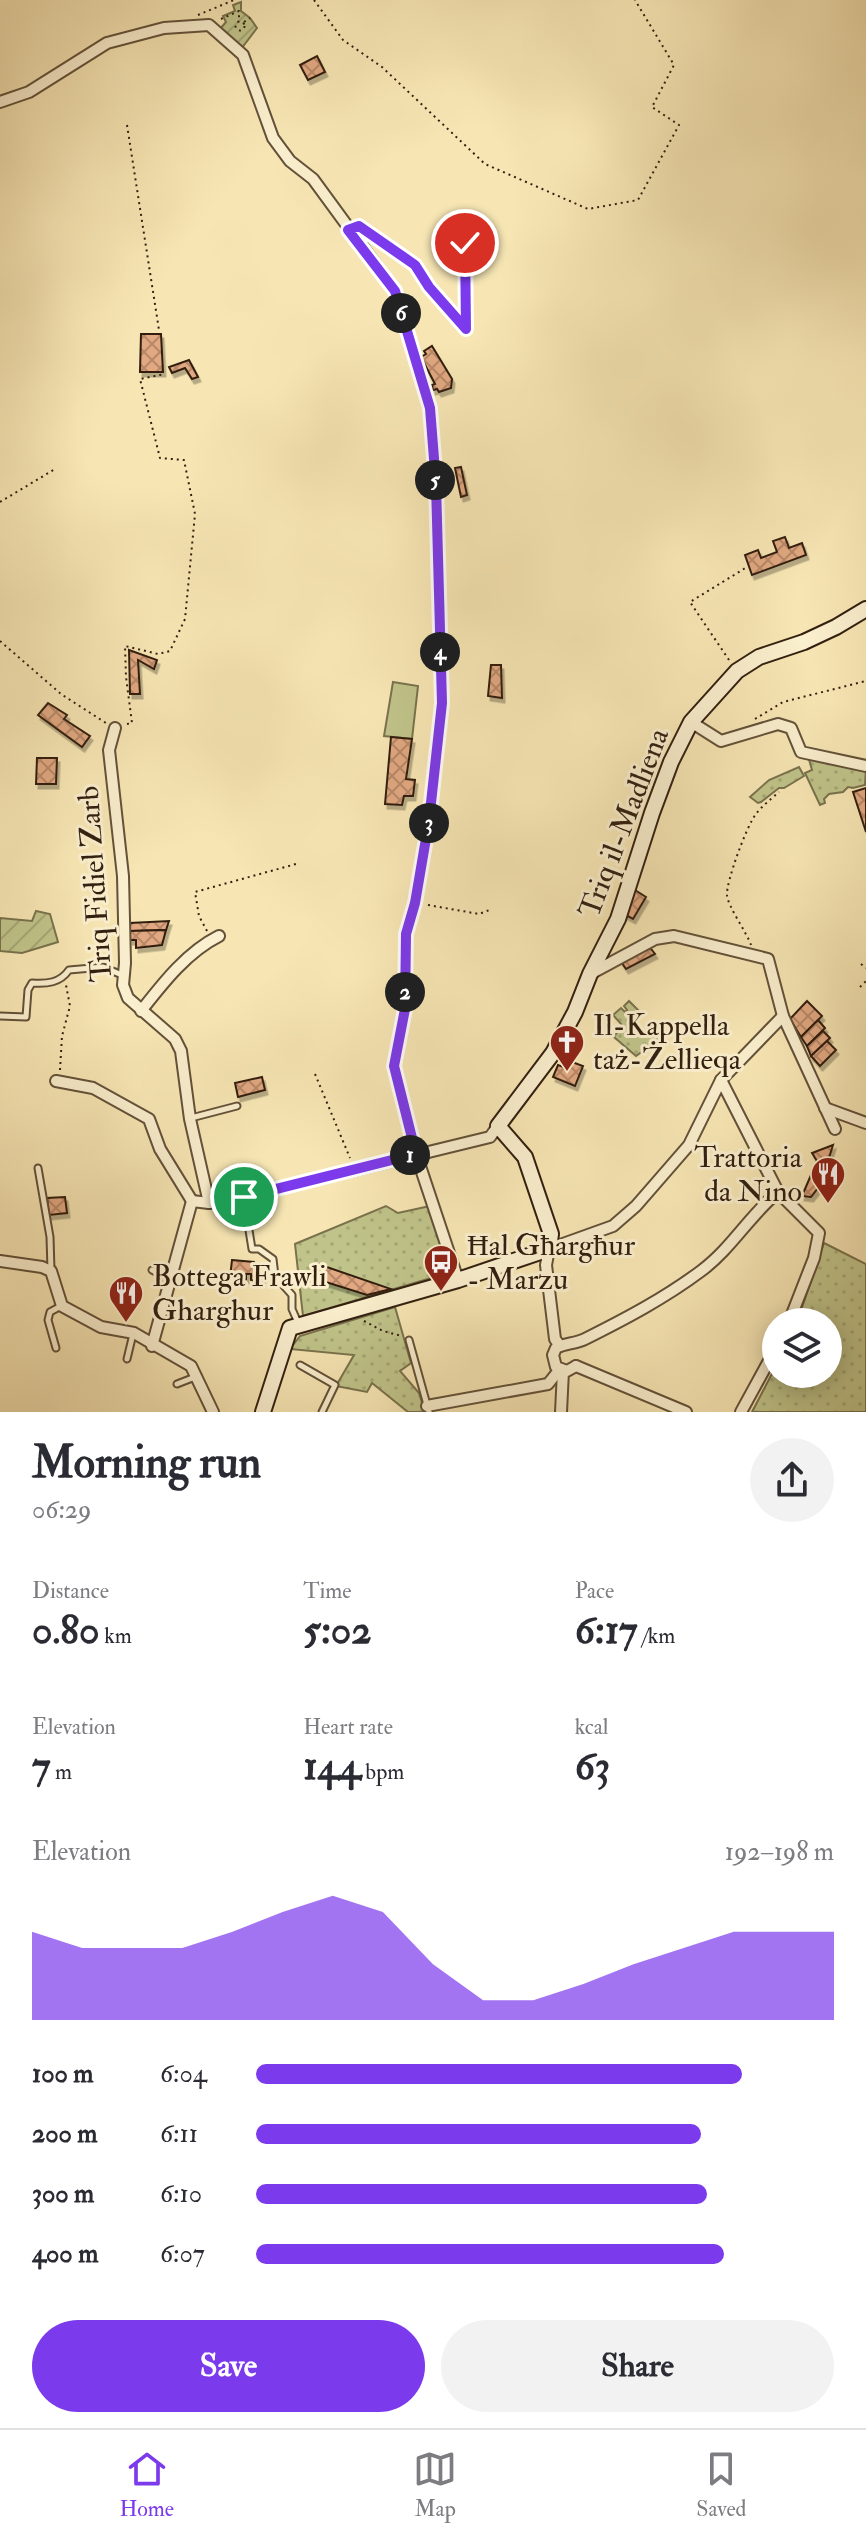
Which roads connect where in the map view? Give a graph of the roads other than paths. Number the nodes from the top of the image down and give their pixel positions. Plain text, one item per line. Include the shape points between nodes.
1 (0, 102) edge
2 (866, 609) edge
3 (691, 722) junction
4 (115, 728) road end
5 (866, 766) edge
6 (216, 938) road end
7 (590, 974) junction
8 (123, 976) junction
9 (141, 1011) junction
10 (0, 1016) edge
11 (783, 1016) junction
12 (58, 1076) road end
13 (721, 1080) junction
14 (237, 1106) dead end
15 (825, 1108) junction
16 (190, 1119) junction
17 (866, 1123) edge
18 (498, 1126) junction
19 (835, 1129) dead end
20 (416, 1154) junction
21 (38, 1168) dead end
22 (778, 1192) junction
23 (244, 1197) junction
24 (192, 1201) junction
25 (209, 1203) junction
26 (549, 1249) junction
27 (0, 1261) edge
28 (152, 1270) dead end
29 (51, 1271) junction
30 (170, 1280) junction
31 (458, 1280) junction
32 (62, 1306) junction
33 (794, 1308) edge
34 (299, 1326) junction
35 (134, 1333) junction
36 (409, 1340) road end
37 (152, 1346) junction
38 (565, 1346) junction
39 (56, 1348) dead end
40 (127, 1359) dead end
41 (300, 1365) dead end
42 (576, 1366) junction
43 (561, 1370) junction
44 (762, 1374) edge
45 (197, 1377) junction
46 (177, 1384) dead end
47 (661, 1407) edge
48 (428, 1409) edge
49 (213, 1412) edge
50 (263, 1412) edge
51 (322, 1412) edge
52 (561, 1412) edge
53 (686, 1412) edge
54 (741, 1412) edge

1 - 20 street via 29,92 107,43 164,28 209,25 243,55 273,138 313,179 395,291 430,408 442,703 429,821 406,934 405,1009 394,1066
2 - 3 street, Triq il-Madliena via 737,671
3 - 5 street via 721,741 778,724 791,728 801,752
3 - 7 street, Triq il-Madliena via 652,813 618,919
4 - 8 street, Triq Fidiel Zarb via 109,750 123,876
6 - 9 street via 203,944
7 - 11 street via 655,939 674,936 768,959
7 - 18 street, Triq il-Madliena via 553,1053
8 - 9 street, Triq Fidiel Zarb via 128,998
8 - 10 lane via 103,967 69,970 51,984 32,983 26,1017
9 - 16 street, Triq Fidiel Zarb via 175,1039 181,1051
11 - 13 street
11 - 15 street
12 - 24 street via 93,1088 149,1119 160,1149
13 - 22 street
13 - 26 street via 689,1145 636,1206 613,1226
14 - 16 lane
15 - 17 street
15 - 19 street
16 - 25 street, Triq Fidiel Zarb
18 - 20 street via 490,1137
18 - 26 street via 525,1157 551,1234
20 - 23 street
20 - 31 street
21 - 29 lane
22 - 33 street via 819,1233
22 - 38 street via 704,1270 651,1305
23 - 25 street
23 - 34 lane via 252,1249 273,1259 275,1276 292,1295
24 - 25 street
24 - 30 street
26 - 31 street
26 - 38 street via 546,1265 555,1339
27 - 29 street
28 - 30 lane
29 - 32 street
30 - 37 street
31 - 34 street
32 - 35 street via 101,1327
32 - 39 lane via 50,1312 48,1320
34 - 50 street via 290,1328
35 - 37 street
35 - 40 lane
36 - 48 lane
37 - 45 street via 191,1366
38 - 42 street via 579,1354
38 - 43 street via 554,1352
41 - 51 lane via 335,1385
42 - 43 street
42 - 47 street
43 - 48 street via 548,1384
43 - 52 street
44 - 54 street
45 - 46 lane
45 - 49 street
47 - 53 street

